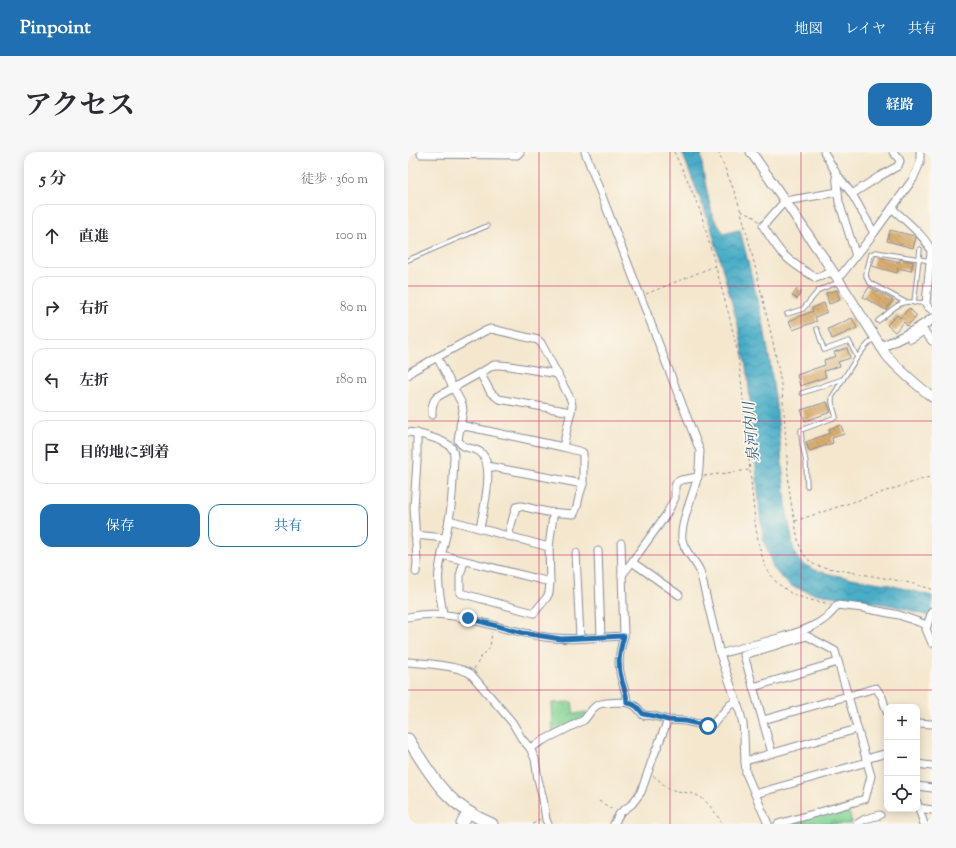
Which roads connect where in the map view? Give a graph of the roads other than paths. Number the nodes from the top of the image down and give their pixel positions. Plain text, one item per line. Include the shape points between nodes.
1 (421, 152) edge
2 (520, 152) edge
3 (585, 152) edge
4 (751, 152) edge
5 (824, 152) edge
6 (893, 152) edge
7 (920, 152) edge
8 (836, 173) junction
9 (838, 192) junction
10 (852, 194) junction
11 (785, 201) junction
12 (892, 208) junction
13 (487, 226) dead end
14 (874, 233) junction
15 (920, 249) dead end
16 (856, 256) junction
17 (919, 259) junction
18 (408, 260) edge
19 (930, 261) junction
20 (836, 278) junction
21 (905, 302) junction
22 (914, 302) junction
23 (926, 303) junction
24 (932, 310) edge
25 (787, 314) dead end
26 (932, 319) edge
27 (878, 321) dead end
28 (817, 329) dead end
29 (908, 334) junction
30 (874, 337) junction
31 (932, 340) edge
32 (881, 347) junction
33 (437, 357) junction
34 (857, 357) junction
35 (480, 374) junction
36 (558, 374) junction
37 (408, 375) edge
38 (843, 379) junction
39 (454, 388) junction
40 (802, 393) dead end
41 (932, 397) edge
42 (571, 412) junction
43 (432, 415) dead end
44 (460, 425) junction
45 (408, 432) edge
46 (417, 433) junction
47 (563, 447) junction
48 (487, 466) junction
49 (698, 477) junction
50 (582, 484) junction
51 (807, 486) dead end
52 (411, 507) edge
53 (555, 513) junction
54 (449, 520) junction
55 (480, 528) junction
56 (415, 535) junction
57 (508, 536) junction
58 (445, 538) junction
59 (621, 543) dead end
60 (549, 547) junction
61 (598, 551) dead end
62 (576, 552) dead end
63 (442, 555) junction
64 (464, 561) junction
65 (632, 562) junction
66 (416, 572) dead end
67 (622, 575) junction
68 (550, 582) junction
69 (679, 595) dead end
70 (932, 611) edge
71 (443, 614) junction
72 (408, 617) edge
73 (928, 623) junction
74 (624, 636) junction
75 (601, 637) junction
76 (580, 638) junction
77 (932, 643) edge
78 (720, 654) junction
79 (408, 662) edge
80 (838, 662) junction
81 (753, 687) junction
82 (847, 696) junction
83 (736, 701) junction
84 (627, 703) junction
85 (884, 704) edge
86 (668, 720) junction
87 (763, 720) junction
88 (920, 723) edge
89 (932, 724) edge
90 (857, 729) junction
91 (408, 739) edge
92 (530, 748) junction
93 (772, 753) junction
94 (884, 754) edge
95 (745, 761) junction
96 (866, 761) junction
97 (920, 764) edge
98 (932, 766) edge
99 (920, 786) edge
100 (932, 788) edge
101 (755, 794) junction
102 (920, 806) edge
103 (932, 810) edge
104 (920, 811) edge
105 (468, 813) junction
106 (880, 815) dead end
107 (462, 824) edge
108 (492, 824) edge
109 (548, 824) edge
110 (614, 824) edge
111 (768, 824) edge
112 (778, 824) edge
113 (857, 824) edge
114 (924, 824) edge

1 - 2 street via 517,155
3 - 49 street via 700,451
4 - 11 street
5 - 8 street
6 - 10 street via 900,161 898,166
7 - 12 street via 920,163 913,179
8 - 9 street
8 - 10 street
9 - 11 street
9 - 16 street
10 - 14 street
11 - 20 street
11 - 20 street via 763,226 773,242 784,256 816,278
12 - 14 street
12 - 19 street via 926,240 930,248
13 - 18 lane
14 - 16 street
15 - 17 lane
16 - 20 street
17 - 19 lane
17 - 21 lane via 876,252 871,254 869,260 866,277 870,283
17 - 22 lane
19 - 23 street
20 - 25 lane via 819,290 803,308
20 - 30 street
21 - 22 lane
21 - 27 lane
22 - 23 lane
23 - 24 street
26 - 29 street
28 - 34 lane via 824,350 849,341
29 - 31 street via 911,339 924,331
29 - 32 street
30 - 32 street
30 - 34 lane
32 - 41 street via 896,367
33 - 36 street via 485,331 496,330 538,340
33 - 37 street
33 - 39 street
34 - 38 lane
35 - 36 street via 494,365 499,365
35 - 39 street
35 - 42 street via 491,393 499,398
36 - 42 street via 571,400
38 - 40 lane
38 - 51 lane via 831,400 836,417 801,430
39 - 43 street via 434,400
39 - 44 street via 463,410
42 - 47 street
44 - 47 street
44 - 48 street via 460,444 480,452
45 - 46 street
46 - 52 street via 417,461
46 - 54 street via 447,444 454,451
47 - 50 street via 582,452
48 - 50 street
48 - 55 street via 487,487
49 - 65 street via 677,482 675,498 666,515
49 - 78 street via 682,527 682,540 700,571
50 - 53 street via 574,514
52 - 56 street
53 - 57 street via 516,507
53 - 60 street
54 - 55 street
54 - 58 street
55 - 57 street
56 - 58 street
56 - 66 street
57 - 60 street
58 - 63 street
59 - 67 street
60 - 68 street
61 - 75 street
62 - 76 street
63 - 64 street
63 - 71 street via 439,573
64 - 68 street
64 - 68 street via 460,576 460,593 534,613 547,597
65 - 67 street
65 - 69 street
67 - 74 street
70 - 73 street
71 - 72 street
71 - 76 street via 544,637
73 - 77 street via 926,628
73 - 78 street via 899,615 837,605 826,618 802,631
74 - 75 street
74 - 84 street via 618,657
75 - 76 street
78 - 83 street
79 - 92 street via 444,666 471,674 512,722
80 - 81 street
80 - 81 street via 835,651 807,636 744,655
80 - 82 street
81 - 87 street
82 - 85 street via 876,688
82 - 87 street
82 - 90 street
83 - 86 street via 708,726
83 - 95 street via 743,724
84 - 86 street via 636,705 643,714
84 - 92 street via 594,706 584,720
86 - 110 street via 641,792 632,804 620,813
87 - 93 street
88 - 89 street
90 - 93 street
90 - 96 street
91 - 105 main road via 444,792
92 - 109 street via 535,759
93 - 95 street
94 - 96 street
95 - 101 street via 746,773
96 - 101 street
96 - 112 street via 871,776 866,799
97 - 98 street
99 - 100 street
101 - 111 street
102 - 103 street
104 - 114 street
105 - 107 main road
105 - 108 main road
106 - 113 street

